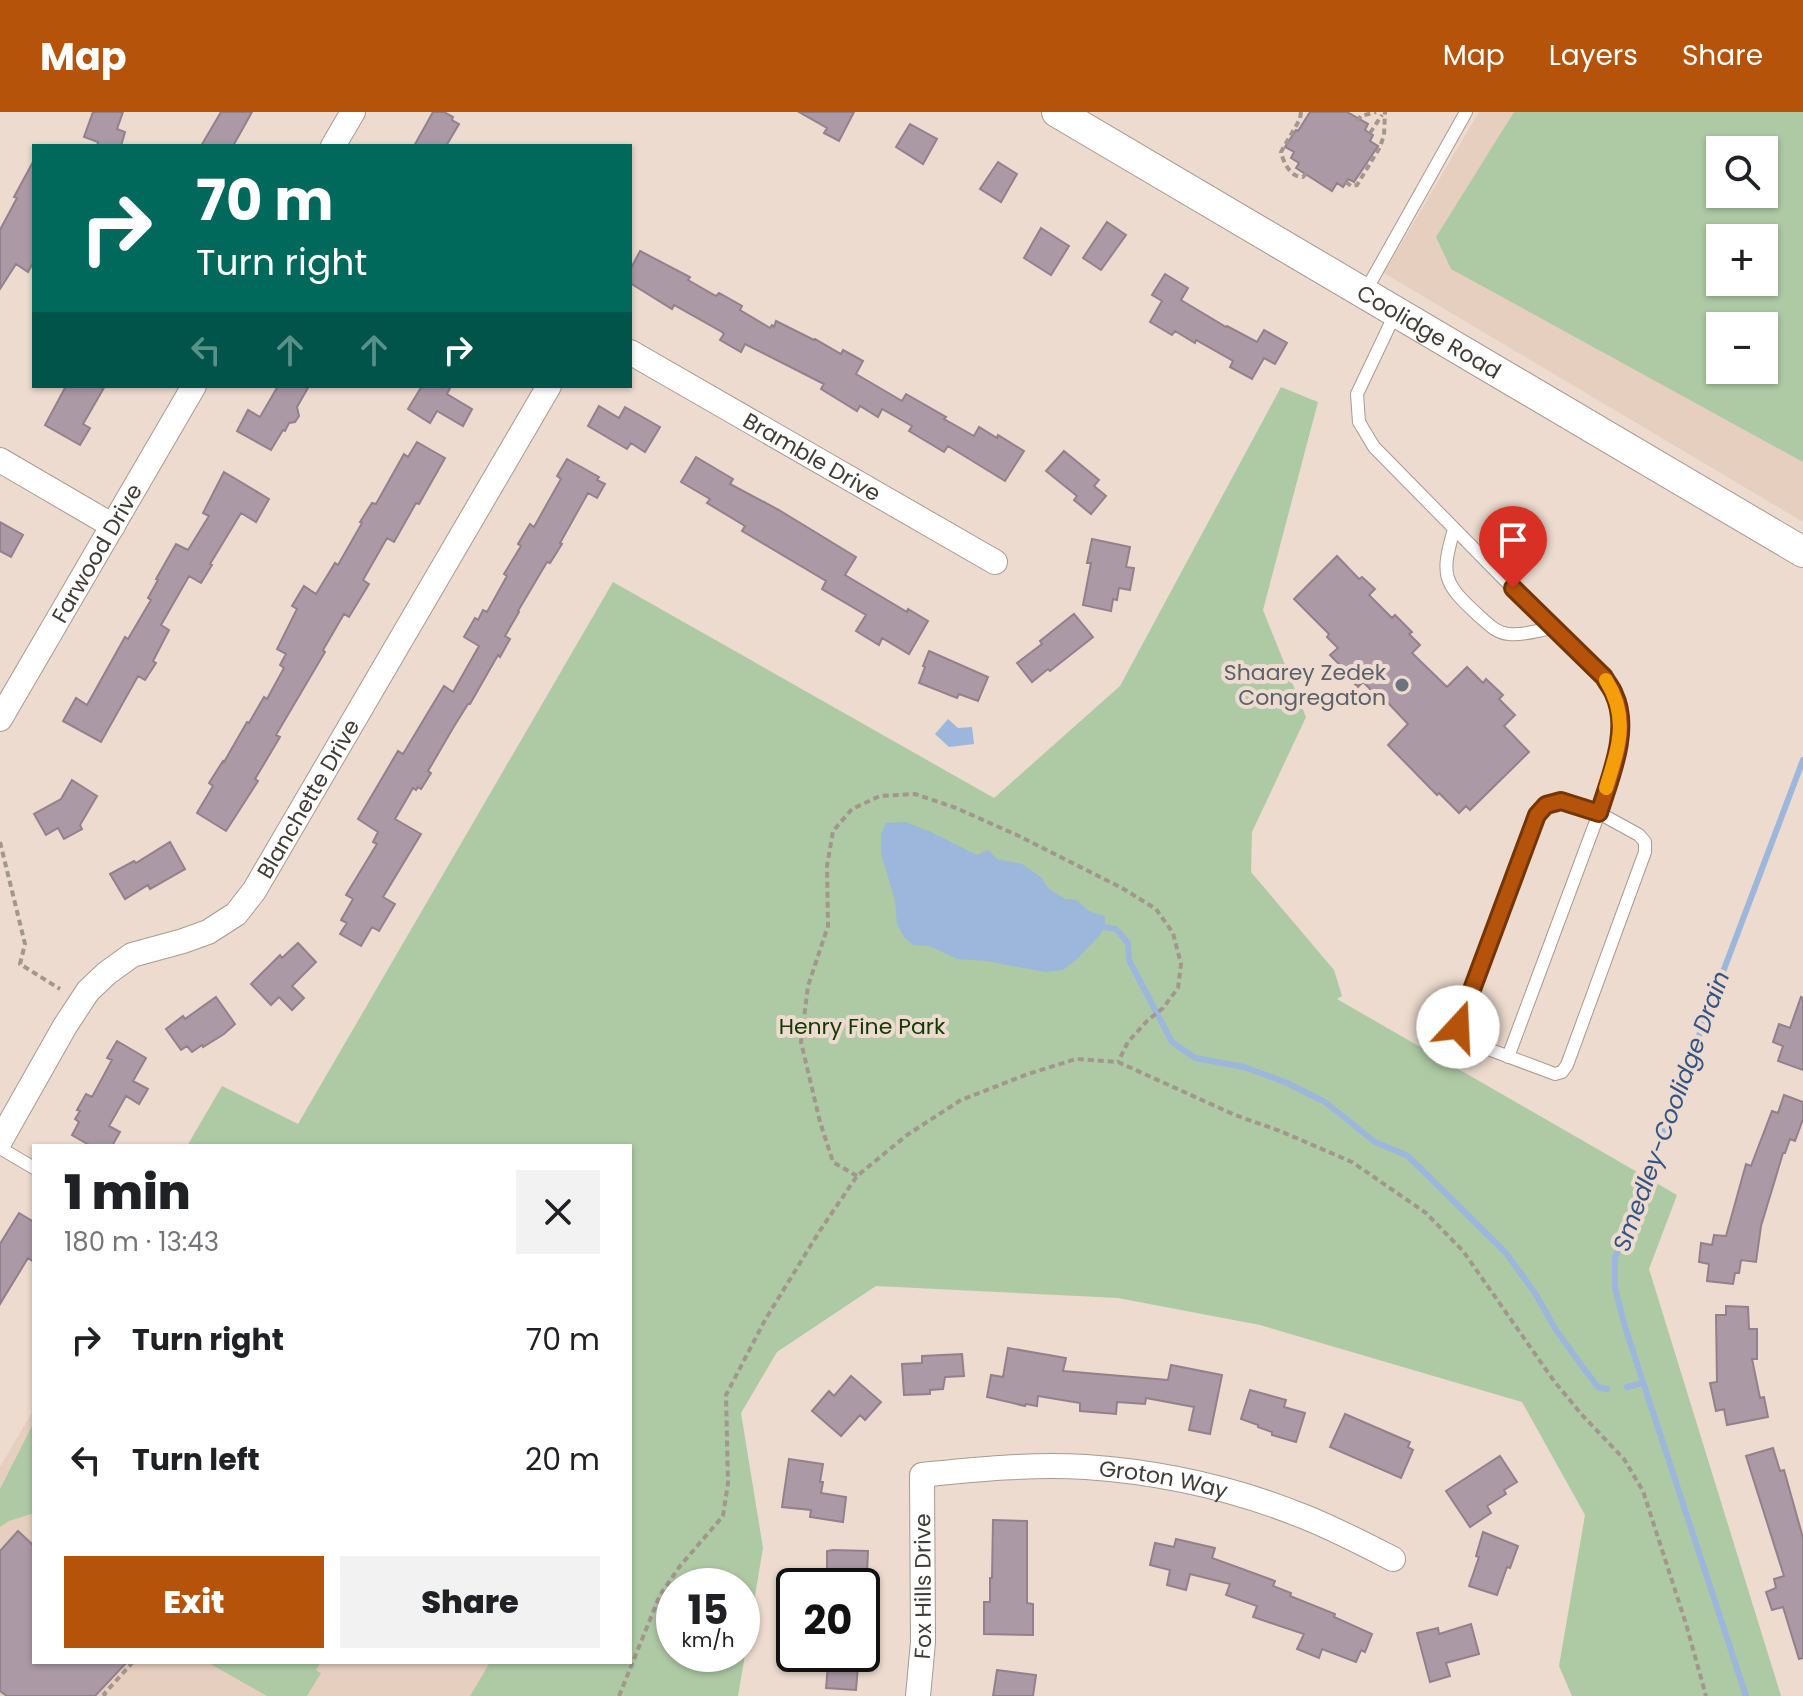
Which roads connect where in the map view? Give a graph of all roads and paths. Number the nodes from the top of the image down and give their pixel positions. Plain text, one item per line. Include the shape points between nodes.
1 (353, 112) edge
2 (1057, 112) edge
3 (1376, 112) edge
4 (1385, 112) edge
5 (1466, 112) edge
6 (1300, 114) edge
7 (1357, 121) dead end
8 (1307, 122) dead end
9 (1370, 133) dead end
10 (334, 144) edge
11 (1295, 160) dead end
12 (1286, 163) junction
13 (1308, 171) dead end
14 (1346, 182) dead end
15 (1365, 292) junction
16 (1396, 312) junction
17 (632, 353) edge
18 (193, 388) edge
19 (548, 388) edge
20 (0, 460) edge
21 (113, 526) junction
22 (1454, 529) junction
23 (1803, 552) edge
24 (995, 562) dead end
25 (1552, 628) junction
26 (0, 719) edge
27 (1599, 813) junction
28 (0, 842) edge
29 (60, 989) dead end
30 (1508, 1057) junction
31 (1118, 1062) junction
32 (0, 1141) edge
33 (0, 1148) edge
34 (32, 1167) edge
35 (857, 1176) junction
36 (922, 1475) joint
37 (1393, 1559) dead end
38 (131, 1664) edge
39 (632, 1664) edge
40 (632, 1664) edge
41 (106, 1696) edge
42 (619, 1696) edge
43 (918, 1696) edge
44 (1706, 1696) edge

1 - 10 street
2 - 15 street, Coolidge Road
3 - 7 path
4 - 9 path
4 - 14 path via 1380,147 1357,185
5 - 15 lane
6 - 8 path
6 - 12 path via 1281,152
11 - 12 path
12 - 13 path via 1298,178
15 - 16 street, Coolidge Road
16 - 22 lane via 1357,394 1359,422 1374,447
16 - 23 street, Coolidge Road
17 - 24 street, Bramble Drive
18 - 21 street, Farwood Drive
19 - 32 street, Blanchette Drive via 254,891 236,914 208,932 132,955 88,991
20 - 21 street
21 - 26 street, Farwood Drive
22 - 25 lane
22 - 25 lane via 1445,562 1456,595 1495,630 1522,634
25 - 27 lane via 1604,677 1620,713 1621,738
27 - 30 lane
27 - 30 lane via 1561,801 1546,805 1537,815 1458,1027 1464,1040
27 - 30 lane via 1639,835 1645,852 1567,1065 1555,1074
28 - 29 path via 25,944 20,964
31 - 35 path via 1076,1059 961,1100
31 - 35 path via 1128,1042 1178,988 1181,964 1173,933 1156,909 956,808 915,794 880,796 852,809 833,831 827,866 828,926 808,986 801,1042 833,1162
31 - 44 path via 1352,1162 1426,1213 1463,1251 1554,1381 1624,1459 1643,1491
33 - 34 lane
35 - 39 path via 765,1320 726,1395 728,1483 723,1516 660,1595
36 - 37 street, Groton Way via 1017,1467 1086,1467 1154,1475 1256,1499
36 - 43 street, Fox Hills Drive via 923,1642
38 - 41 path
40 - 42 path

